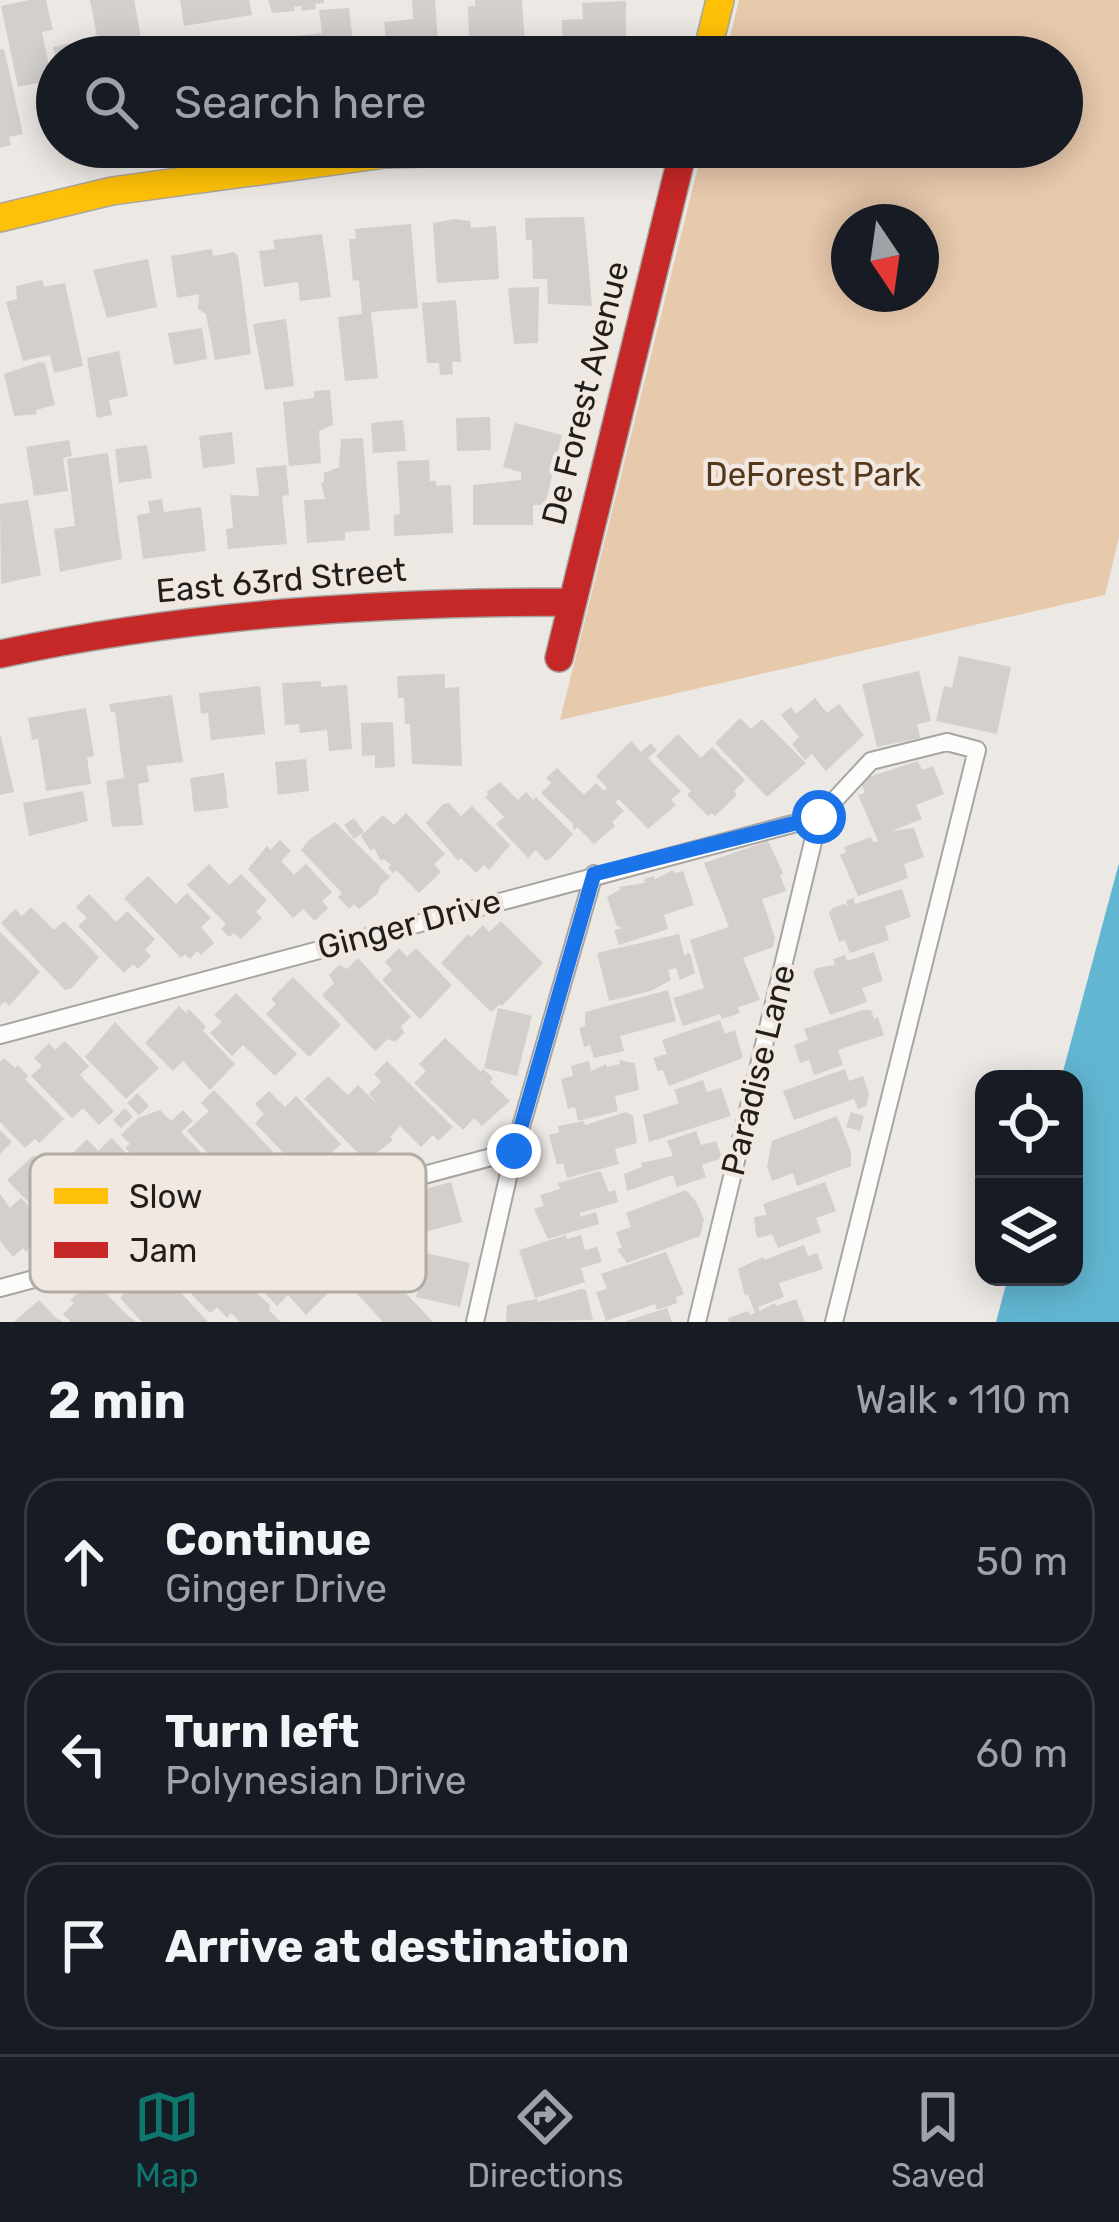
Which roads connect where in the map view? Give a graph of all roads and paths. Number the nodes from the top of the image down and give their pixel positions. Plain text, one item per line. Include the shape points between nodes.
1 (720, 0) edge
2 (711, 36) edge
3 (282, 168) edge
4 (679, 168) edge
5 (0, 218) edge
6 (571, 602) junction
7 (0, 654) edge
8 (559, 658) dead end
9 (819, 817) junction
10 (594, 874) junction
11 (0, 1034) edge
12 (514, 1151) junction
13 (426, 1174) edge
14 (30, 1280) edge
15 (0, 1288) edge
16 (475, 1322) edge
17 (697, 1322) edge
18 (834, 1322) edge

1 - 2 street
3 - 5 street via 112,191
4 - 6 street, De Forest Avenue
6 - 7 street, East 63rd Street via 314,609
6 - 8 street, De Forest Avenue
9 - 10 lane, Ginger Drive
9 - 17 lane, Paradise Lane
9 - 18 lane via 871,760 947,742 977,750
10 - 11 lane, Ginger Drive
10 - 12 lane
12 - 13 lane
12 - 16 lane
14 - 15 lane

